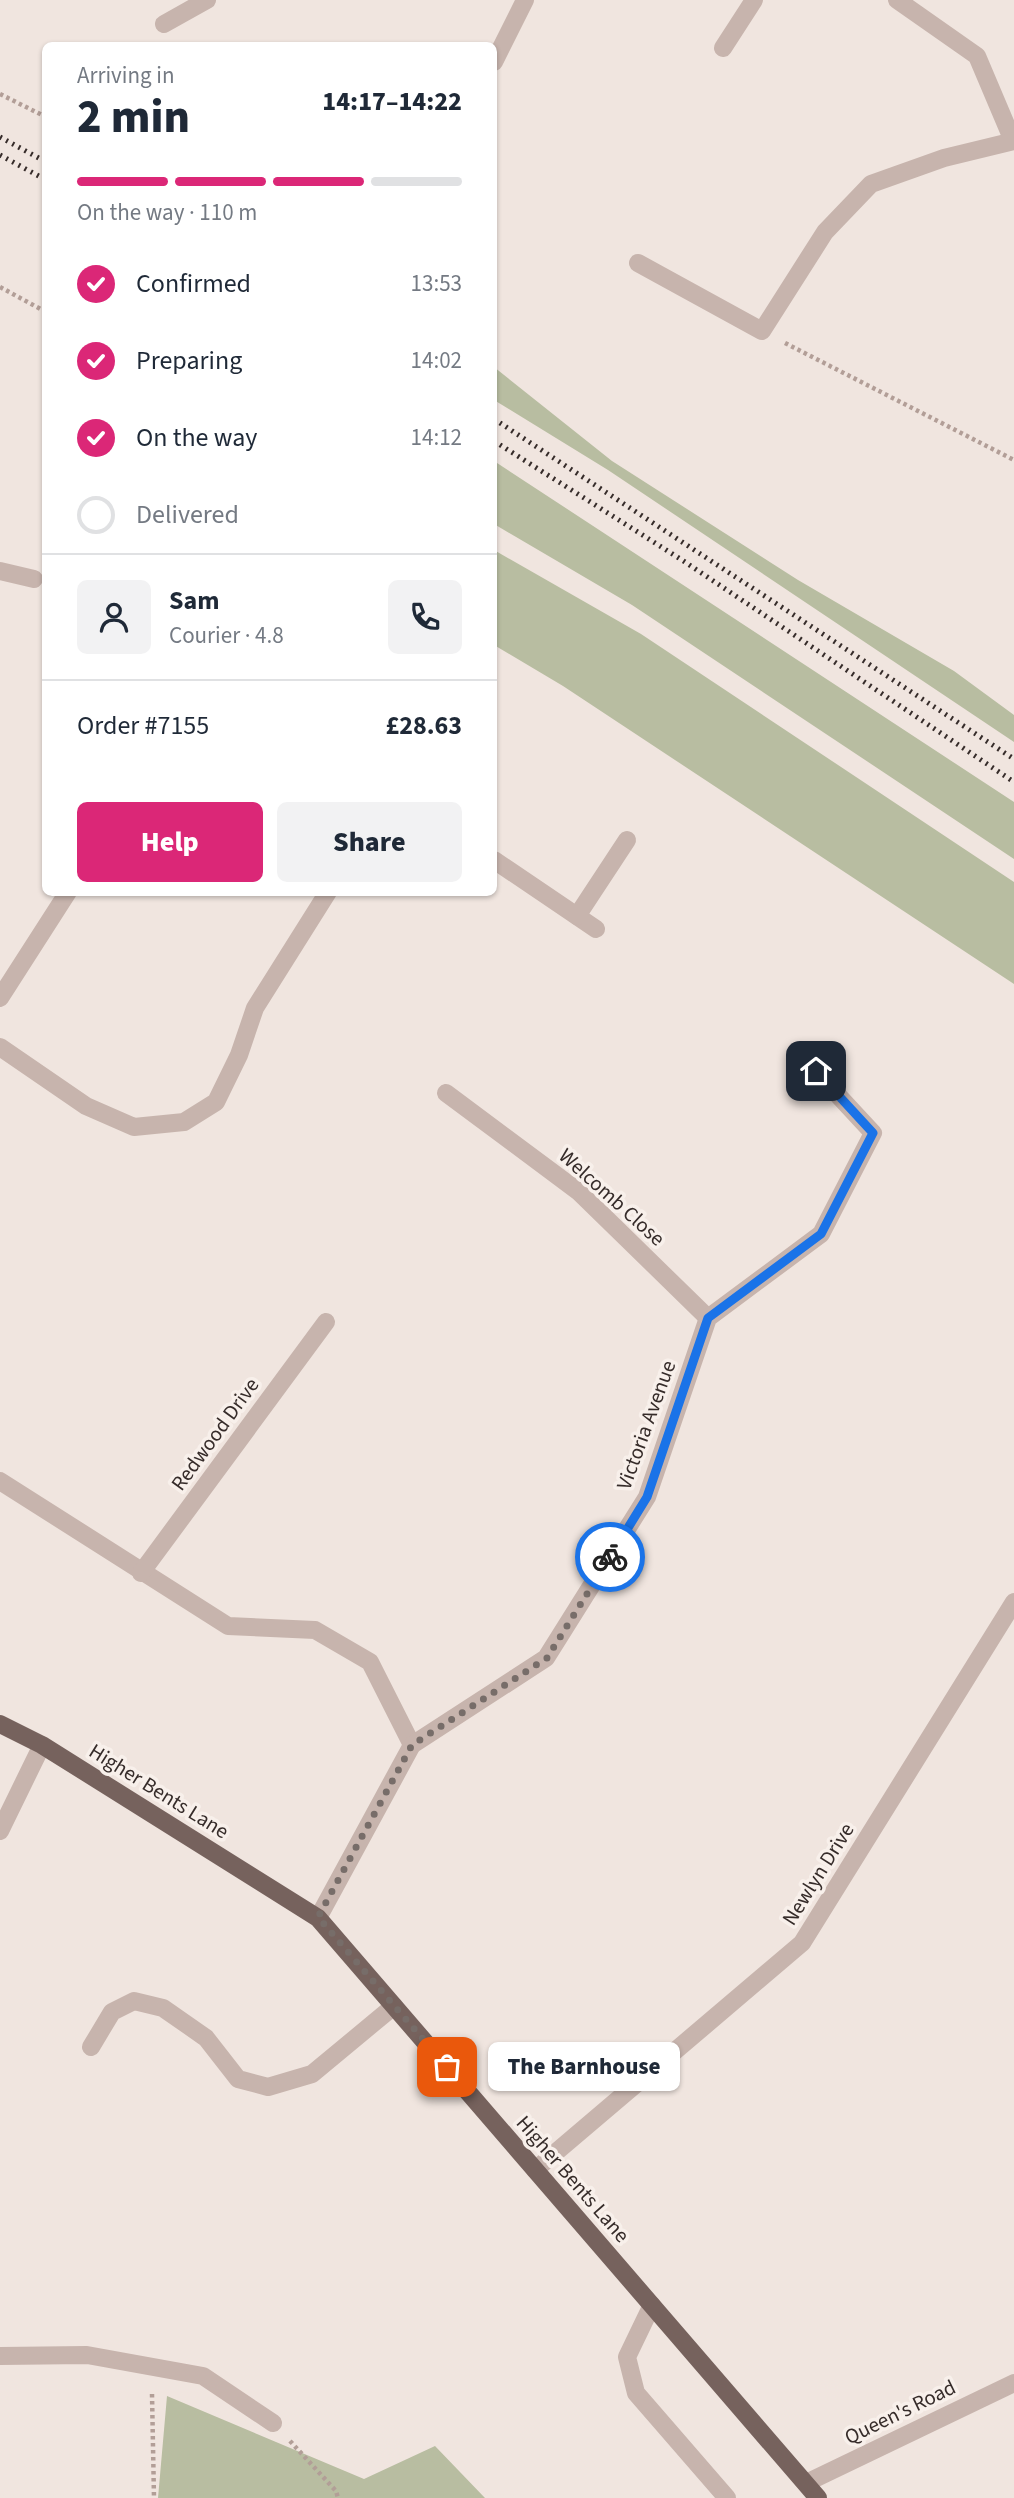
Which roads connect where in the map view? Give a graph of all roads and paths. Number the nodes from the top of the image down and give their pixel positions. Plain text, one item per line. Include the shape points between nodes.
1 (207, 0) edge
2 (525, 0) edge
3 (754, 0) edge
4 (897, 0) edge
5 (164, 24) dead end
6 (723, 48) dead end
7 (497, 56) edge
8 (0, 93) edge
9 (42, 115) edge
10 (1014, 141) edge
11 (638, 262) dead end
12 (0, 287) edge
13 (42, 310) edge
14 (762, 331) junction
15 (1014, 460) edge
16 (0, 571) edge
17 (34, 579) dead end
18 (627, 840) dead end
19 (497, 862) edge
20 (65, 896) edge
21 (325, 896) edge
22 (577, 916) junction
23 (596, 929) dead end
24 (0, 998) edge
25 (0, 1046) edge
26 (797, 1051) dead end
27 (446, 1093) dead end
28 (708, 1318) junction
29 (326, 1322) dead end
30 (0, 1481) edge
31 (141, 1573) junction
32 (1014, 1602) edge
33 (0, 1724) edge
34 (42, 1745) junction
35 (412, 1745) junction
36 (0, 1831) edge
37 (318, 1917) junction
38 (394, 2006) junction
39 (91, 2047) dead end
40 (535, 2170) junction
41 (652, 2305) junction
42 (0, 2356) edge
43 (152, 2367) junction
44 (1014, 2383) edge
45 (273, 2423) joint
46 (806, 2483) junction
47 (154, 2498) edge
48 (338, 2498) edge
49 (727, 2498) edge
50 (818, 2498) edge

1 - 5 street
2 - 7 street
3 - 6 street
4 - 10 street via 976,56
8 - 9 path
10 - 14 street via 944,158 871,184 825,232
11 - 14 street
12 - 13 path
14 - 15 path
16 - 17 street
18 - 22 street
19 - 22 street
20 - 24 street
21 - 25 street via 255,1008 216,1102 184,1122 134,1127 86,1106
22 - 23 street
26 - 28 street via 873,1133 821,1234
27 - 28 street, Welcomb Close via 579,1192
28 - 35 street, Victoria Avenue via 647,1497 547,1658
29 - 31 street, Redwood Drive
30 - 31 street
31 - 35 street via 228,1626 315,1630 370,1662
32 - 40 street, Newlyn Drive via 802,1943
33 - 34 main road, Higher Bents Lane
34 - 36 street
34 - 37 main road, Higher Bents Lane
35 - 37 street, Victoria Avenue
37 - 38 main road, Higher Bents Lane
38 - 39 street via 312,2074 268,2087 238,2080 205,2038 163,2008 134,2001 112,2012
38 - 40 main road, Higher Bents Lane
40 - 41 main road, Higher Bents Lane
41 - 46 main road, Higher Bents Lane
41 - 49 street via 627,2357 636,2393
42 - 43 street via 87,2355
43 - 45 street via 203,2376
43 - 47 path
44 - 46 street, Queen's Road
45 - 48 path
46 - 50 main road, Higher Bents Lane

